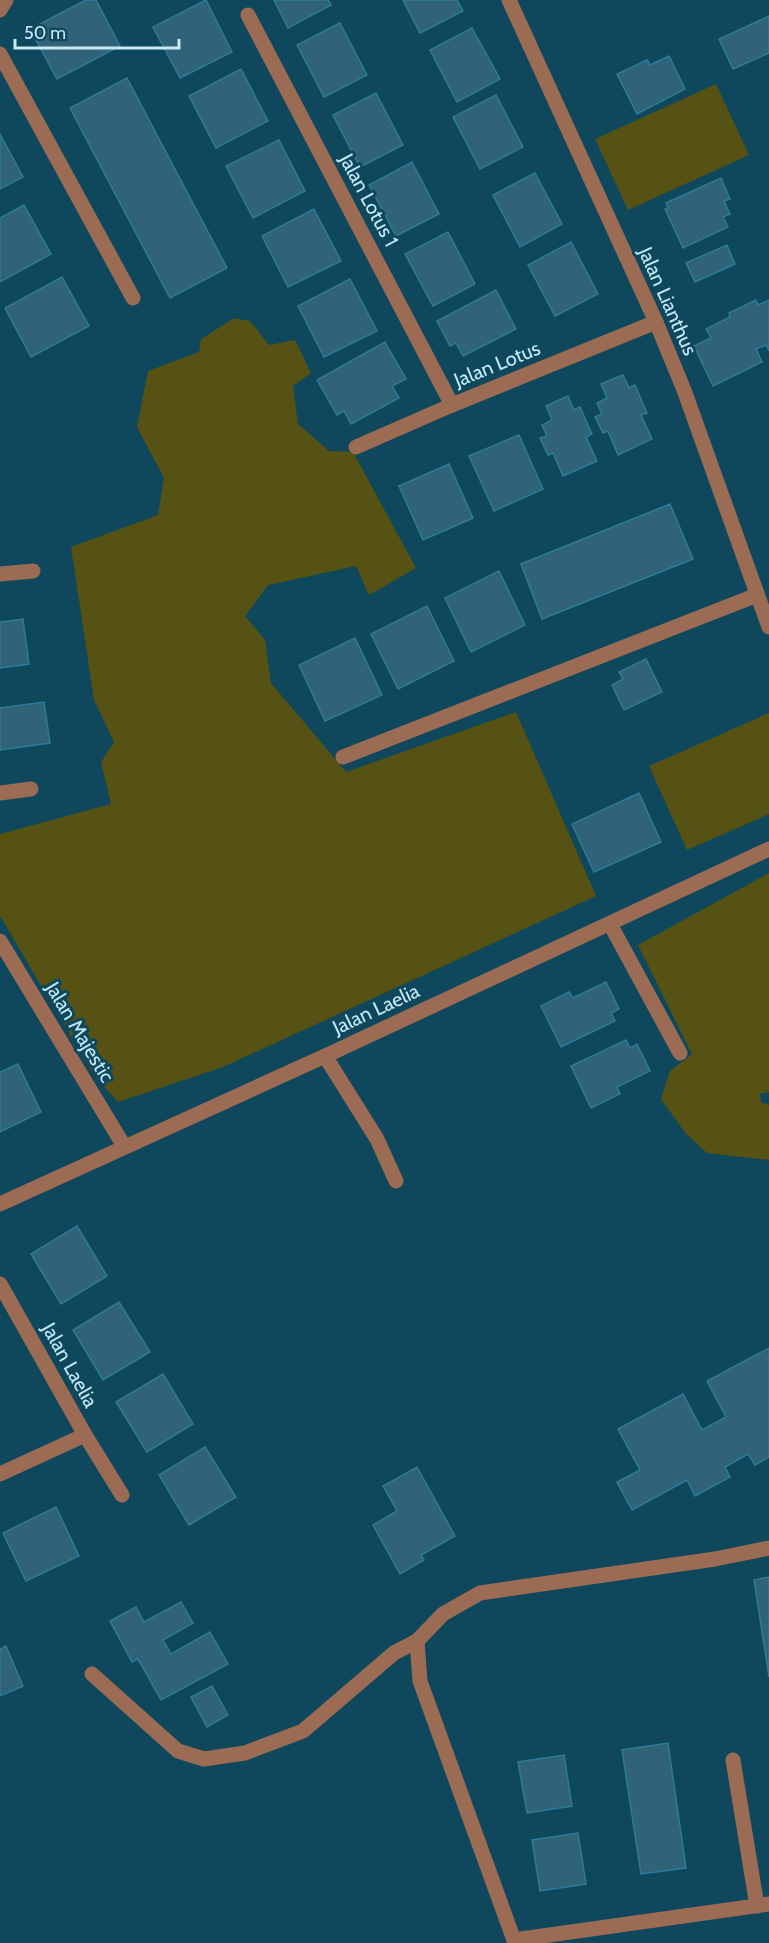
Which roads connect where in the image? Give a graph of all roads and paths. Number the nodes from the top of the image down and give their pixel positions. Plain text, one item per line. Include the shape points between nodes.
1 (6, 0) edge
2 (509, 0) edge
3 (0, 10) edge
4 (248, 15) dead end
5 (0, 54) edge
6 (133, 298) dead end
7 (656, 322) junction
8 (452, 405) junction
9 (356, 447) dead end
10 (33, 571) dead end
11 (0, 574) edge
12 (757, 595) junction
13 (769, 627) edge
14 (343, 757) dead end
15 (31, 789) dead end
16 (0, 793) edge
17 (769, 849) edge
18 (610, 924) junction
19 (0, 940) edge
20 (681, 1053) dead end
21 (325, 1056) junction
22 (124, 1146) junction
23 (396, 1180) dead end
24 (0, 1204) edge
25 (0, 1284) edge
26 (85, 1436) junction
27 (0, 1474) edge
28 (122, 1495) dead end
29 (769, 1548) edge
30 (417, 1641) junction
31 (92, 1674) dead end
32 (733, 1760) dead end
33 (763, 1905) edge
34 (515, 1941) edge

1 - 3 street
2 - 7 street, Jalan Lianthus
4 - 8 street, Jalan Lotus 1
5 - 6 street
7 - 8 street, Jalan Lotus
7 - 12 street, Jalan Lianthus
8 - 9 street, Jalan Lotus
10 - 11 street
12 - 13 street, Jalan Lianthus
12 - 14 street
15 - 16 street
17 - 18 street, Jalan Laelia
18 - 20 street
18 - 21 street, Jalan Laelia
19 - 22 street, Jalan Majestic
21 - 22 street, Jalan Laelia
21 - 23 street via 377,1139
22 - 24 street, Jalan Laelia
25 - 26 street, Jalan Laelia
26 - 27 street, Jalan Laelia
26 - 28 street, Jalan Laelia
29 - 30 street via 480,1593 443,1614
30 - 31 street via 394,1653 303,1731 245,1753 204,1759 178,1751
30 - 34 street via 420,1681
32 - 33 street
33 - 34 street

